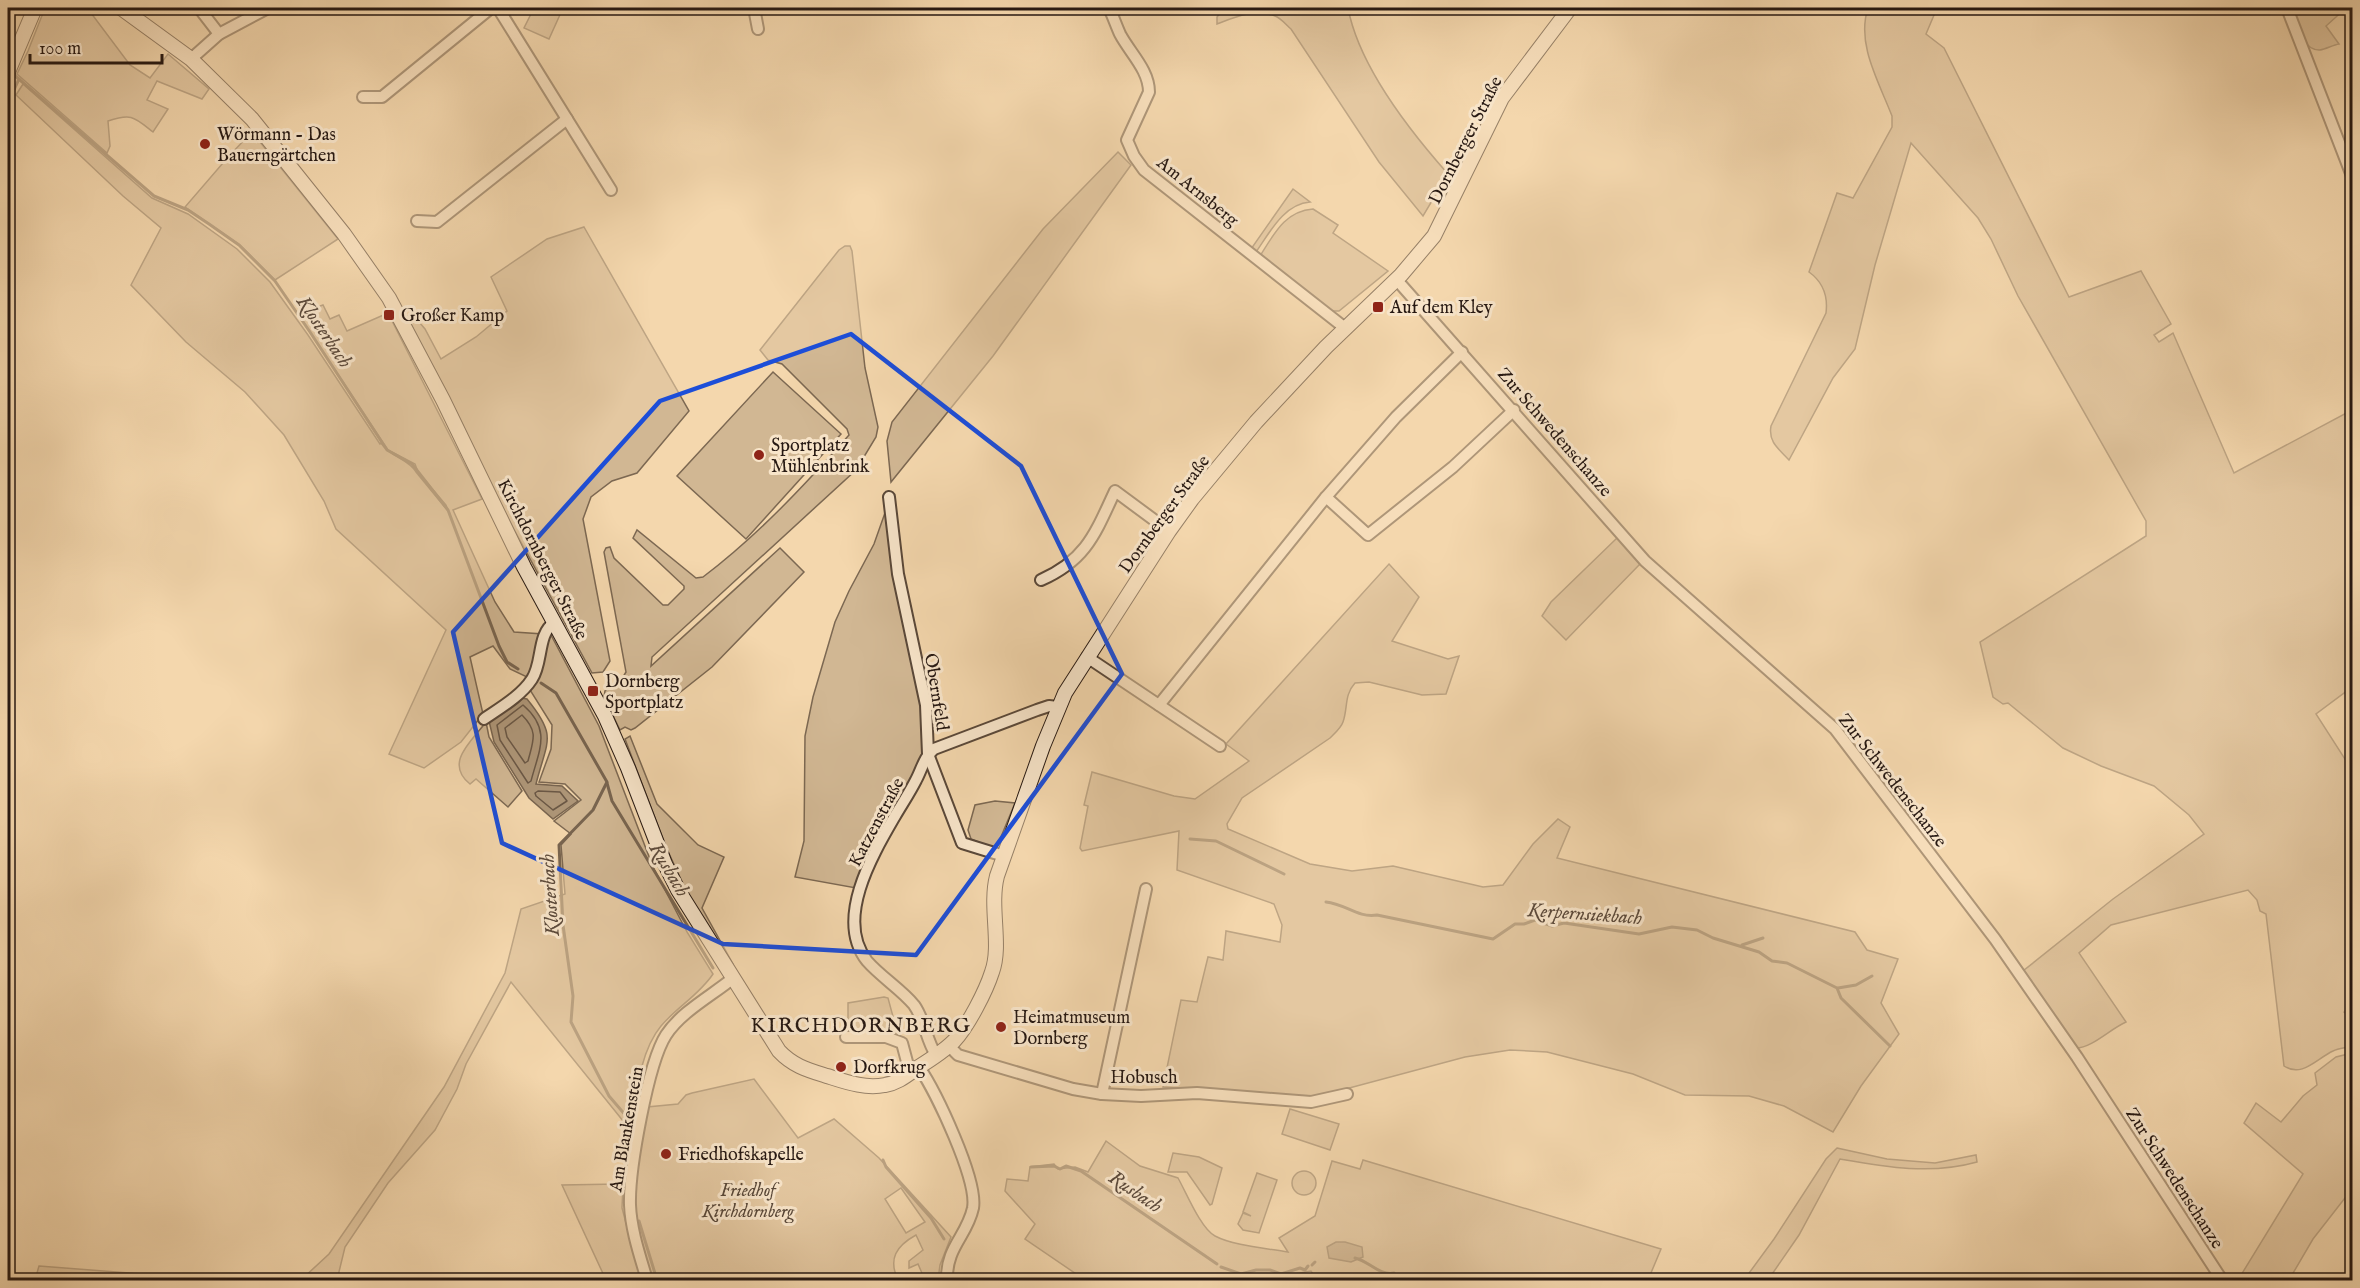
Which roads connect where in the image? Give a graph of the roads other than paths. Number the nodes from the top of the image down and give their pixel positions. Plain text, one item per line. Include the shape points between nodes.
1 (36, 8) edge
2 (121, 8) edge
3 (199, 8) edge
4 (267, 8) edge
5 (491, 8) edge
6 (498, 8) edge
7 (754, 8) edge
8 (1109, 8) edge
9 (1570, 8) edge
10 (2288, 8) edge
11 (758, 29) dead end
12 (219, 34) junction
13 (191, 59) junction
14 (10, 67) edge
15 (363, 98) dead end
16 (567, 119) junction
17 (2352, 176) edge
18 (611, 190) dead end
19 (417, 221) dead end
20 (2352, 248) edge
21 (2352, 256) edge
22 (1396, 279) junction
23 (1345, 328) junction
24 (1462, 352) junction
25 (1514, 410) junction
26 (889, 497) dead end
27 (1326, 497) junction
28 (1169, 531) junction
29 (1041, 580) dead end
30 (554, 623) junction
31 (1087, 657) junction
32 (1159, 705) junction
33 (1058, 707) junction
34 (484, 719) dead end
35 (1220, 746) dead end
36 (928, 754) junction
37 (1004, 856) junction
38 (1146, 889) dead end
39 (732, 979) junction
40 (846, 1037) dead end
41 (949, 1046) junction
42 (936, 1055) junction
43 (914, 1070) junction
44 (1102, 1094) junction
45 (1347, 1094) dead end
46 (647, 1281) edge
47 (947, 1281) edge
48 (2222, 1281) edge

1 - 14 street
2 - 13 street, Kirchdornberger Straße
3 - 12 street
4 - 12 street
5 - 15 street via 382,97
6 - 16 street
7 - 11 street
8 - 23 street, Am Arnsberg via 1149,85 1127,140 1139,163 1161,185
9 - 22 street, Dornberger Straße via 1503,98 1434,236
10 - 17 street
12 - 13 street
13 - 30 street, Kirchdornberger Straße via 252,118 389,298
16 - 18 street
16 - 19 street via 437,222
20 - 21 street
22 - 23 street, Dornberger Straße
22 - 24 street, Zur Schwedenschanze
23 - 28 street, Dornberger Straße via 1256,422
24 - 25 street, Zur Schwedenschanze
24 - 27 street via 1396,417
25 - 27 street via 1454,467 1368,535
25 - 48 street, Zur Schwedenschanze via 1656,573 1835,729 1995,939 2077,1057
26 - 36 street, Obernfeld via 898,574 926,705
27 - 32 street
28 - 29 street via 1115,492 1077,558 1062,571
28 - 31 street, Dornberger Straße
30 - 34 street via 546,630 533,678
30 - 39 street, Kirchdornberger Straße via 605,716 674,881
31 - 32 street
31 - 33 street, Dornberger Straße
32 - 35 street
33 - 36 street via 1037,710
33 - 37 street, Dornberger Straße
36 - 37 street, Obernfeld via 962,843
36 - 42 street, Katzenstraße via 873,855 854,919 866,959 915,1007
37 - 41 street, Dornberger Straße via 994,891 992,973
38 - 44 street
39 - 43 street, Kirchdornberger Straße via 779,1051 796,1066 867,1086 893,1083
39 - 46 street, Am Blankenstein via 680,1020 666,1035 656,1055 644,1103 630,1199
40 - 43 street via 886,1037 902,1043
41 - 42 street, Dornberger Straße
41 - 44 street, Hobusch via 958,1055
42 - 43 street, Dornberger Straße
43 - 47 street via 937,1100 973,1191 973,1207 952,1250
44 - 45 street, Hobusch via 1197,1093 1311,1102

